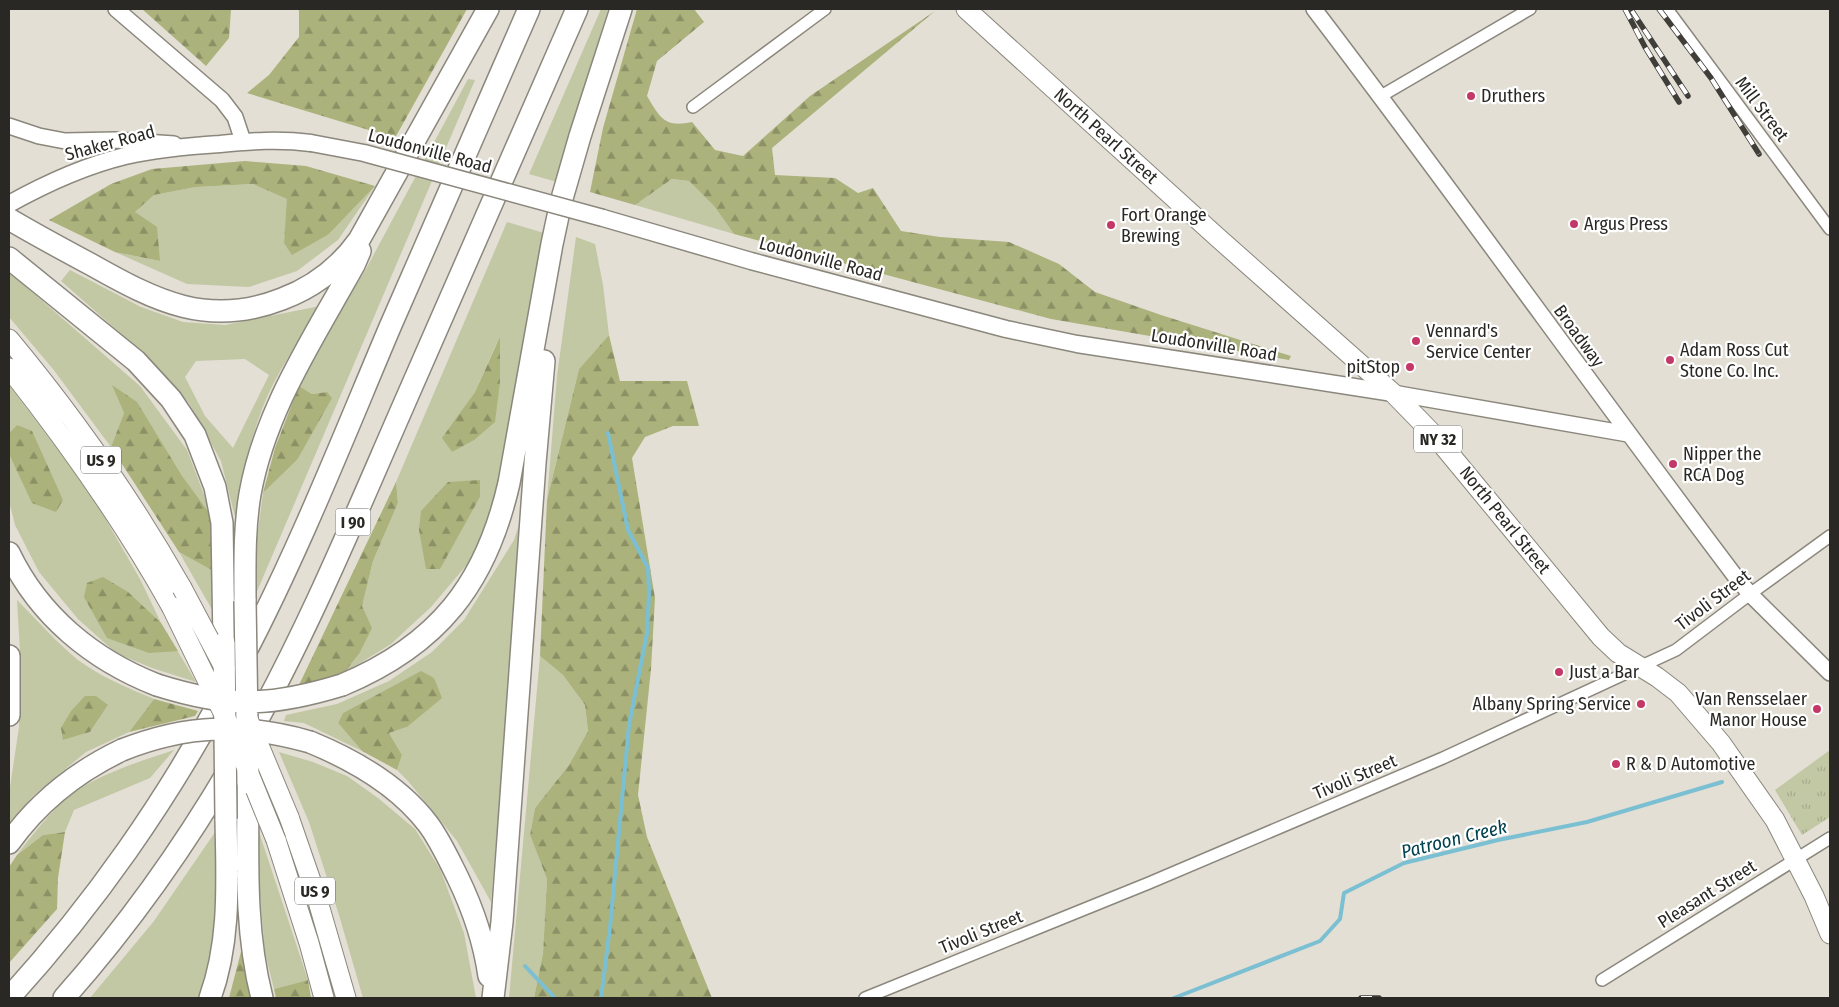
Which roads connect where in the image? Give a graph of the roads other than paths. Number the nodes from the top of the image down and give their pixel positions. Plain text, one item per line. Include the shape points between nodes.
1 (116, 9) edge
2 (488, 9) edge
3 (529, 9) edge
4 (577, 9) edge
5 (621, 9) edge
6 (825, 9) edge
7 (966, 9) edge
8 (1314, 9) edge
9 (1530, 9) edge
10 (1666, 9) edge
11 (1380, 96) junction
12 (693, 107) dead end
13 (9, 126) edge
14 (243, 142) junction
15 (198, 145) junction
16 (9, 204) edge
17 (379, 207) junction
18 (9, 219) edge
19 (1830, 229) edge
20 (552, 244) junction
21 (9, 258) edge
22 (9, 339) edge
23 (9, 368) edge
24 (1392, 393) junction
25 (1628, 434) junction
26 (1830, 536) edge
27 (9, 553) edge
28 (1750, 594) junction
29 (9, 656) edge
30 (1639, 666) junction
31 (1830, 673) edge
32 (9, 715) edge
33 (1830, 838) edge
34 (9, 843) edge
35 (1796, 860) junction
36 (1830, 934) edge
37 (1602, 980) dead end
38 (261, 993) edge
39 (9, 998) edge
40 (64, 998) edge
41 (210, 998) edge
42 (324, 998) edge
43 (346, 998) edge
44 (492, 998) edge
45 (865, 998) edge

1 - 14 street via 222,100 235,116
2 - 17 highway
3 - 39 highway, I 90 via 322,491 228,686 191,754 132,845 76,920
4 - 40 highway, I 90 via 347,535 270,696 228,773 163,873
5 - 20 highway via 580,136
6 - 12 street
7 - 24 main road, North Pearl Street / NY 32
8 - 11 street, Broadway
9 - 11 street
10 - 19 street, Mill Street
11 - 25 street, Broadway
13 - 15 street, Loudonville Road via 65,141 115,140
14 - 15 main road, Loudonville Road
14 - 24 main road, Loudonville Road, bridge via 311,143 364,153 1006,329 1087,345
15 - 16 main road, Shaker Road via 126,156 84,168
17 - 18 highway via 351,252 316,282 275,302 230,311 192,308 150,296
17 - 38 highway, bridge via 354,265 288,384 267,430 247,516 244,601 250,928
20 - 27 highway, bridge via 509,483 493,541 474,578 436,625 390,662 342,685 303,697 262,702 215,700 157,685 119,669 73,637 34,596
20 - 44 highway via 550,310 540,393 502,922
21 - 41 highway, bridge via 136,361 171,399 191,429 212,479 222,522 227,923
22 - 43 main road, US 9, bridge via 68,414 140,517 222,662 289,817
23 - 42 main road, US 9, bridge via 104,496 171,606 230,727 276,840
24 - 25 street, Loudonville Road
24 - 30 main road, North Pearl Street / NY 32 via 1436,436 1601,637
25 - 28 street, Broadway
26 - 28 street, Tivoli Street
28 - 30 street, Tivoli Street via 1676,650
28 - 31 street, Broadway
29 - 32 highway
30 - 35 main road, North Pearl Street / NY 32 via 1678,693 1721,743 1776,820
30 - 45 street, Tivoli Street via 1443,758
33 - 35 street, Pleasant Street
34 - 44 highway, bridge via 34,812 65,783 122,750 177,732 218,728 263,731 310,742 386,783 428,824 468,898 482,936
35 - 36 main road, North Pearl Street / NY 32
35 - 37 street, Pleasant Street

